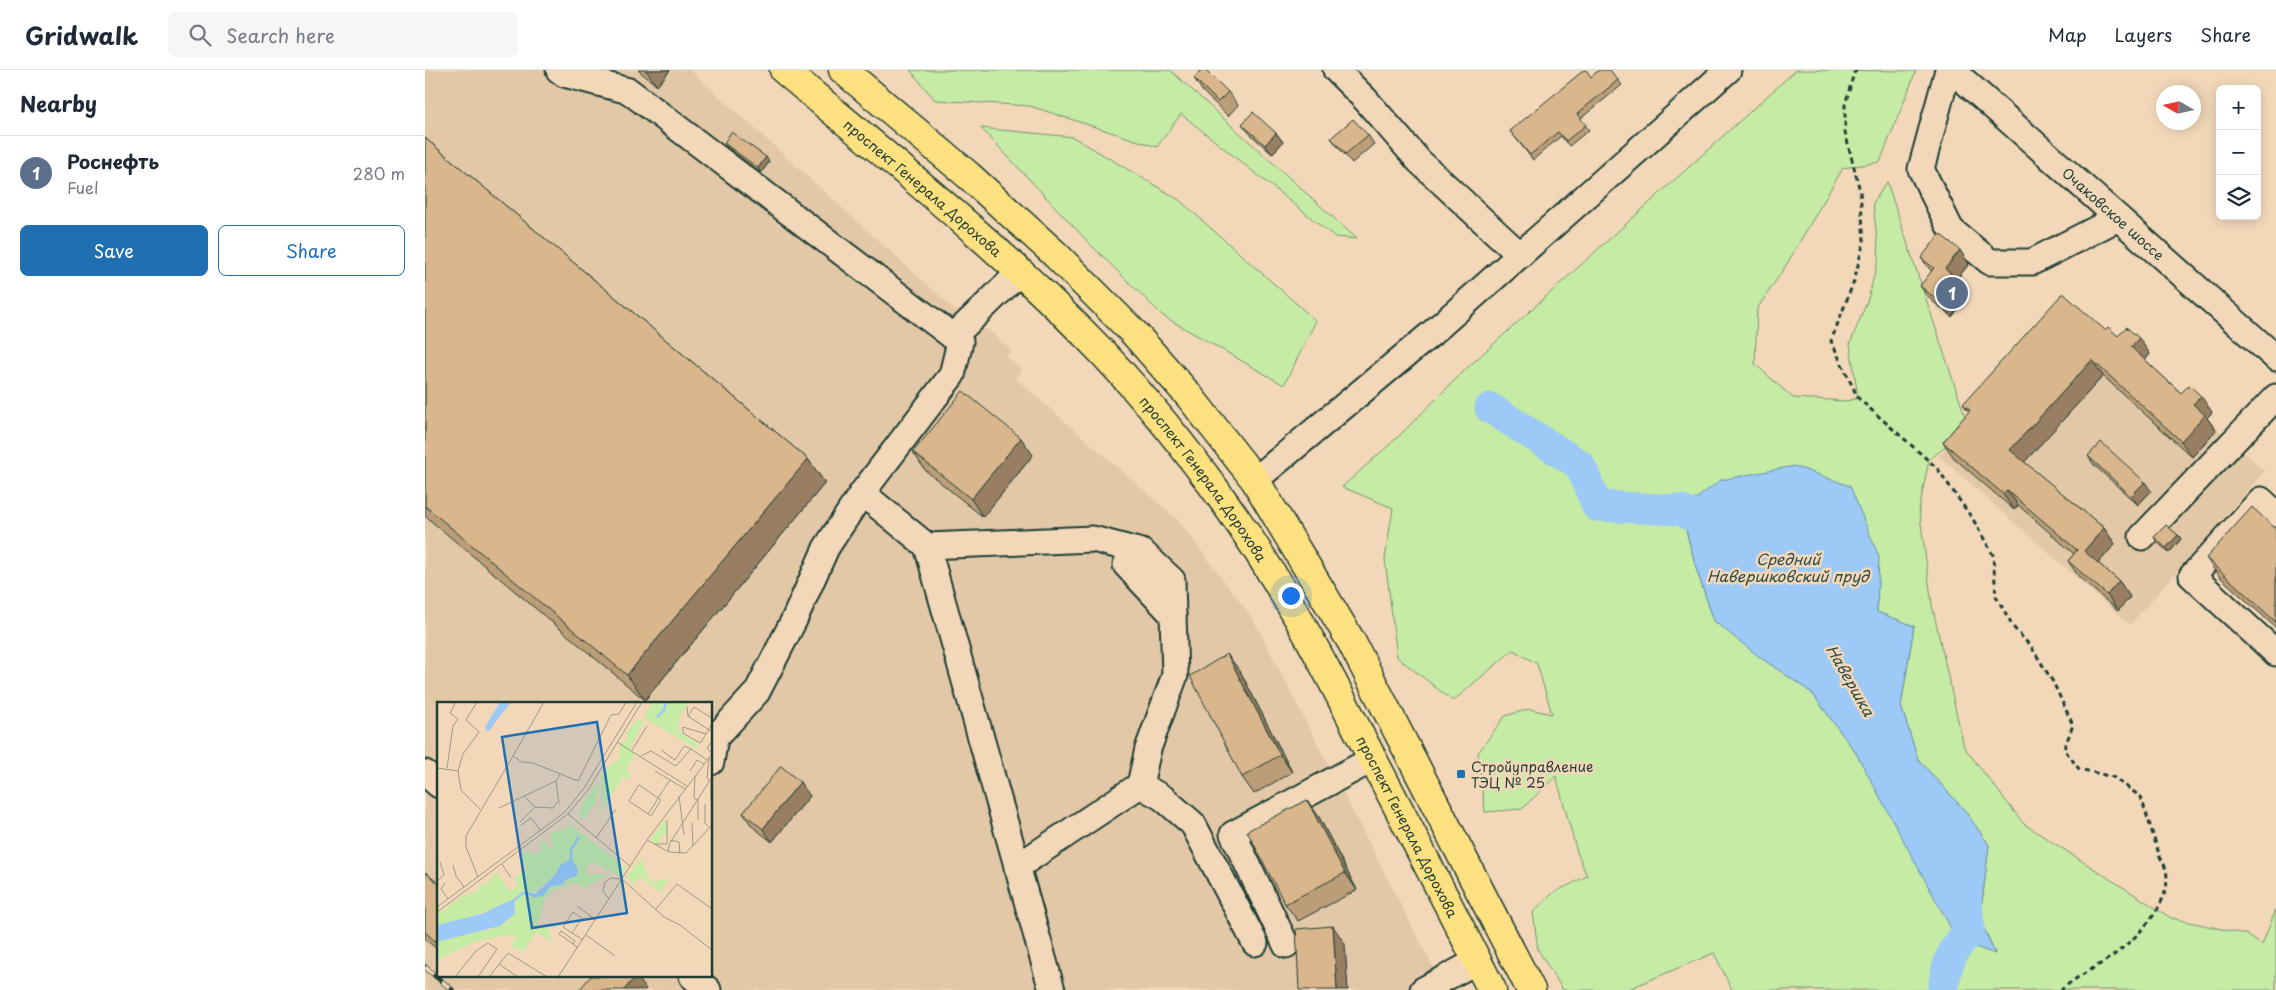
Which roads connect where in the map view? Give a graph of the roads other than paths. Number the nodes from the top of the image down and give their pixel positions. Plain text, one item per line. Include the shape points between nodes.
1 (559, 70) edge
2 (784, 70) edge
3 (843, 70) edge
4 (1336, 70) edge
5 (1728, 70) edge
6 (1947, 70) edge
7 (1952, 70) edge
8 (2119, 218) junction
9 (1520, 255) junction
10 (1020, 272) junction
11 (953, 337) junction
12 (2276, 358) edge
13 (2276, 397) edge
14 (1255, 480) junction
15 (862, 494) junction
16 (2276, 514) edge
17 (2142, 537) dead end
18 (927, 546) junction
19 (1126, 565) dead end
20 (1173, 615) junction
21 (2276, 653) edge
22 (713, 750) edge
23 (1373, 758) junction
24 (425, 773) edge
25 (437, 783) edge
26 (1140, 785) junction
27 (1017, 866) junction
28 (1255, 943) dead end
29 (1286, 945) dead end
30 (1477, 961) junction
31 (694, 978) edge
32 (708, 990) edge
33 (1052, 990) edge
34 (1423, 990) edge
35 (1492, 990) edge
36 (1531, 990) edge

1 - 11 street via 629,91
2 - 10 main road, проспект Генерала Дорохова
3 - 14 main road via 1055,253 1134,333
4 - 9 street via 1419,161
5 - 9 street
6 - 8 street via 1921,169 1951,230 1990,262 2032,262
7 - 8 street, Очаковское шоссе
8 - 12 street, Очаковское шоссе
9 - 14 street
10 - 11 street
10 - 23 main road, проспект Генерала Дорохова via 1103,354 1226,504 1277,582
11 - 15 street via 959,342 952,374
13 - 17 street
14 - 36 main road via 1351,641
15 - 18 street
15 - 22 street via 826,548 757,692 715,738
16 - 21 street via 2261,500 2192,576
18 - 20 street via 1093,539 1142,552 1172,580
18 - 27 street
19 - 20 street
20 - 26 street via 1175,675 1148,749
23 - 29 street via 1233,834
23 - 30 main road, проспект Генерала Дорохова
24 - 25 street
26 - 27 street
26 - 28 street via 1163,798 1193,824
27 - 33 street
30 - 34 street
30 - 35 main road, проспект Генерала Дорохова
31 - 32 street

